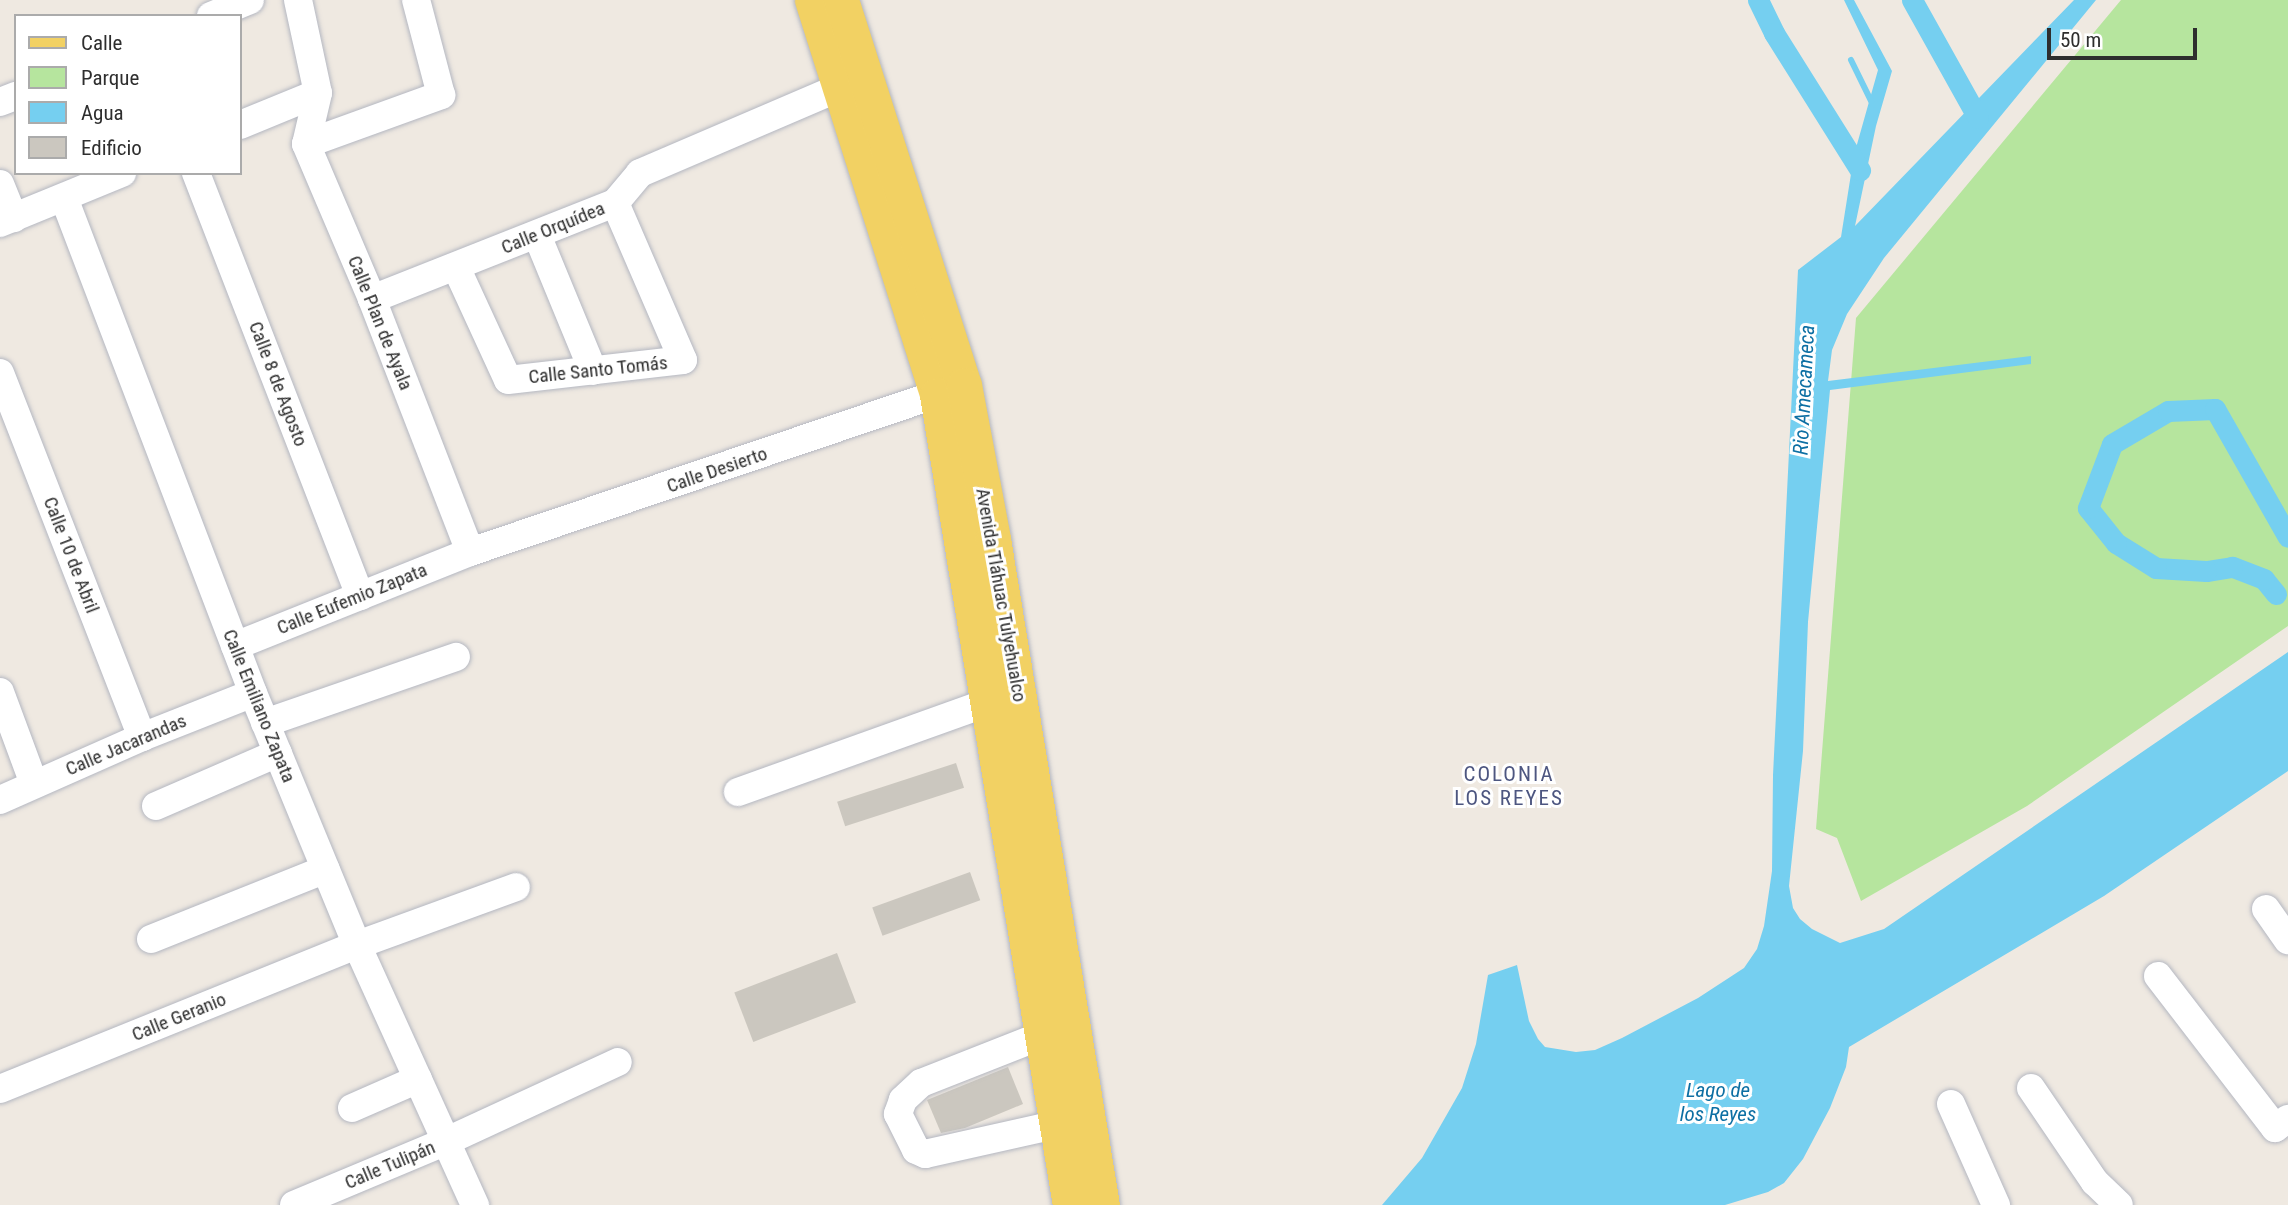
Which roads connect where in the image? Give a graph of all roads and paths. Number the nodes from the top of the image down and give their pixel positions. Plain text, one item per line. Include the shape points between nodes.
1 (250, 0) edge
2 (298, 0) edge
3 (416, 0) edge
4 (812, 0) edge
5 (841, 0) edge
6 (216, 14) edge
7 (838, 88) junction
8 (318, 93) junction
9 (242, 124) edge
10 (306, 144) junction
11 (117, 175) edge
12 (197, 175) edge
13 (0, 184) edge
14 (886, 184) junction
15 (64, 198) junction
16 (615, 203) junction
17 (7, 221) edge
18 (537, 234) junction
19 (456, 267) junction
20 (372, 299) junction
21 (593, 370) junction
22 (0, 373) edge
23 (950, 390) junction
24 (470, 552) junction
25 (360, 596) junction
26 (235, 646) junction
27 (456, 657) dead end
28 (0, 692) edge
29 (253, 693) junction
30 (1004, 698) junction
31 (265, 723) junction
32 (142, 737) junction
33 (278, 752) junction
34 (34, 785) junction
35 (738, 792) dead end
36 (0, 800) edge
37 (156, 806) dead end
38 (326, 869) junction
39 (516, 887) dead end
40 (2266, 909) dead end
41 (151, 939) dead end
42 (2288, 940) edge
43 (357, 946) junction
44 (2158, 976) dead end
45 (1058, 1032) junction
46 (618, 1062) dead end
47 (418, 1079) junction
48 (2031, 1088) dead end
49 (0, 1089) edge
50 (1951, 1104) dead end
51 (352, 1108) dead end
52 (1072, 1121) junction
53 (2281, 1123) edge
54 (447, 1141) junction
55 (294, 1205) edge
56 (475, 1205) edge
57 (1070, 1205) edge
58 (1102, 1205) edge
59 (1996, 1205) edge
60 (2119, 1205) edge

1 - 6 street
2 - 8 street
3 - 10 street via 441,94
4 - 7 main road, Avenida Tláhuac Tulyehualco
5 - 14 main road, Avenida Tláhuac Tulyehualco
7 - 14 main road, Avenida Tláhuac Tulyehualco
7 - 16 street, Calle Orquídea via 640,173
8 - 9 street
8 - 10 street
10 - 20 street, Calle Plan de Ayala
11 - 15 street
12 - 25 street, Calle 8 de Agosto
13 - 17 street
14 - 23 main road, Avenida Tláhuac Tulyehualco
15 - 17 street
15 - 26 street, Calle Emiliano Zapata
16 - 18 street, Calle Orquídea
16 - 21 street, Calle Santo Tomás via 682,360
18 - 19 street, Calle Orquídea
18 - 21 street
19 - 20 street, Calle Orquídea
19 - 21 street, Calle Santo Tomás via 508,380
20 - 24 street, Calle Plan de Ayala
22 - 32 street, Calle 10 de Abril
23 - 24 street, Calle Desierto
23 - 30 main road, Avenida Tláhuac Tulyehualco
24 - 25 street, Calle Eufemio Zapata
25 - 26 street, Calle Eufemio Zapata
26 - 29 street, Calle Emiliano Zapata
27 - 31 street
28 - 34 street
29 - 31 street, Calle Emiliano Zapata
29 - 32 street, Calle Jacarandas
30 - 35 street
30 - 45 main road, Avenida Tláhuac Tulyehualco
31 - 33 street, Calle Emiliano Zapata
32 - 34 street, Calle Jacarandas
33 - 37 street
33 - 38 street, Calle Emiliano Zapata
34 - 36 street, Calle Jacarandas
38 - 41 street
38 - 43 street, Calle Emiliano Zapata
39 - 43 street, Calle Geranio
40 - 42 street
43 - 47 street, Calle Emiliano Zapata
43 - 49 street, Calle Geranio
44 - 53 street
45 - 52 main road, Avenida Tláhuac Tulyehualco
45 - 52 street via 921,1083 903,1100 898,1114 916,1150 926,1154
46 - 54 street, Calle Tulipán
47 - 51 street
47 - 54 street, Calle Emiliano Zapata
48 - 60 street via 2095,1182
50 - 59 street
52 - 57 main road, Avenida Tláhuac Tulyehualco
52 - 58 main road, Avenida Tláhuac Tulyehualco
54 - 55 street, Calle Tulipán
54 - 56 street, Calle Emiliano Zapata

